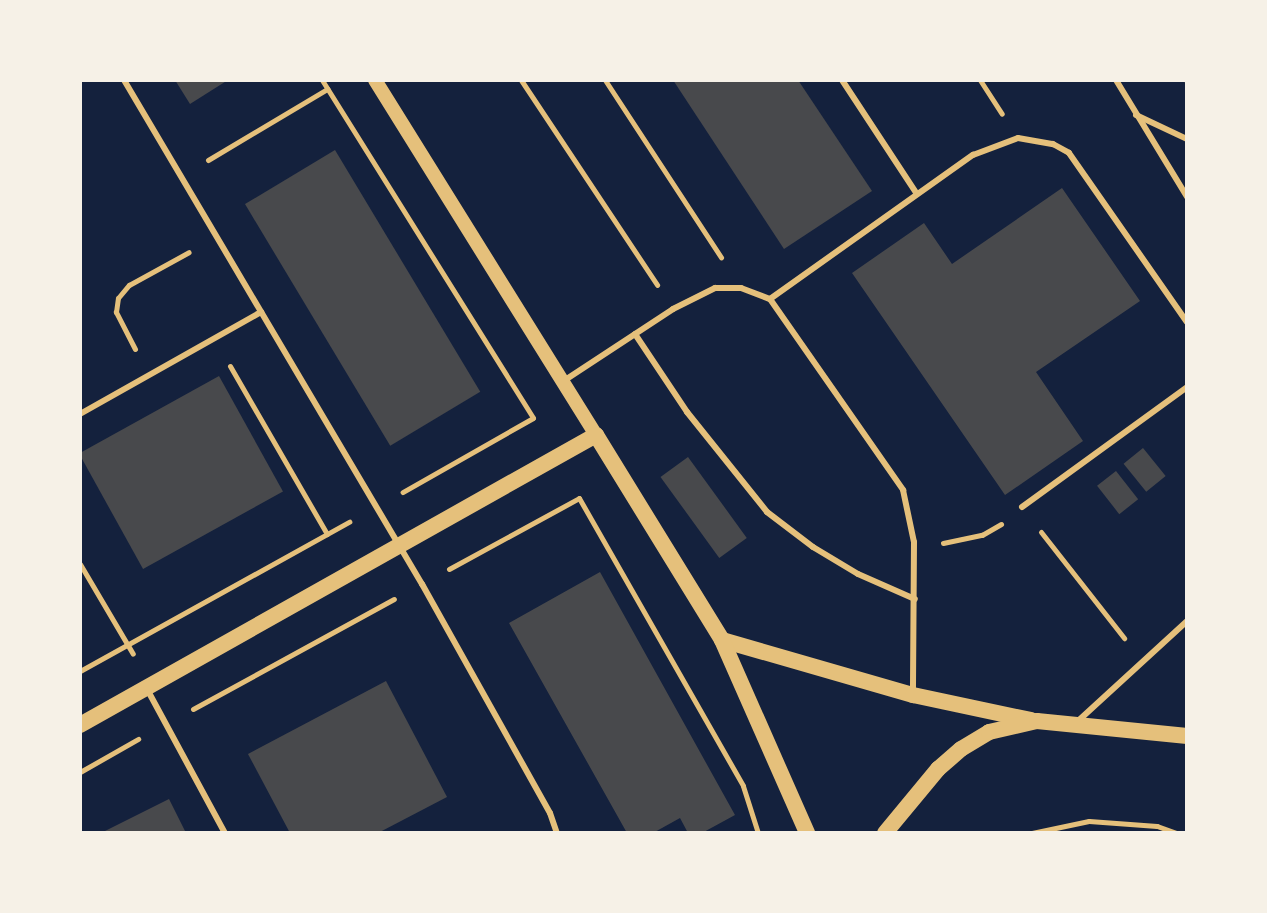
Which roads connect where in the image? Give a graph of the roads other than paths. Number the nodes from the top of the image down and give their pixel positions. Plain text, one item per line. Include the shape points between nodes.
1 (124, 80) edge
2 (375, 80) edge
3 (842, 80) edge
4 (1116, 80) edge
5 (1136, 115) junction
6 (1187, 139) edge
7 (917, 194) junction
8 (1187, 197) edge
9 (770, 299) junction
10 (261, 312) junction
11 (1187, 322) edge
12 (635, 334) junction
13 (562, 382) junction
14 (1187, 387) edge
15 (80, 414) edge
16 (596, 435) junction
17 (1022, 507) road end
18 (399, 546) junction
19 (915, 599) junction
20 (1187, 621) edge
21 (722, 640) junction
22 (147, 689) junction
23 (913, 695) junction
24 (1037, 721) junction
25 (1076, 724) junction
26 (80, 725) edge
27 (1187, 736) edge
28 (225, 833) edge
29 (557, 833) edge
30 (807, 833) edge
31 (885, 833) edge

1 - 10 lane
2 - 13 street
3 - 7 lane
4 - 5 lane
5 - 6 lane
5 - 8 lane
7 - 9 lane
7 - 11 lane via 973,155 1003,142 1018,138 1053,144 1069,153
9 - 12 lane via 741,288 715,288
9 - 19 lane via 903,490 914,542
10 - 15 lane
10 - 18 lane
12 - 13 lane
12 - 19 lane via 687,412 767,512 847,567
13 - 16 street
14 - 17 lane
16 - 18 main road
16 - 21 main road
18 - 22 main road
18 - 29 lane
19 - 23 lane
20 - 25 lane
21 - 23 main road
21 - 30 main road
22 - 26 main road
22 - 28 lane
23 - 24 main road
24 - 25 main road
24 - 31 main road via 989,732 961,749
25 - 27 main road

